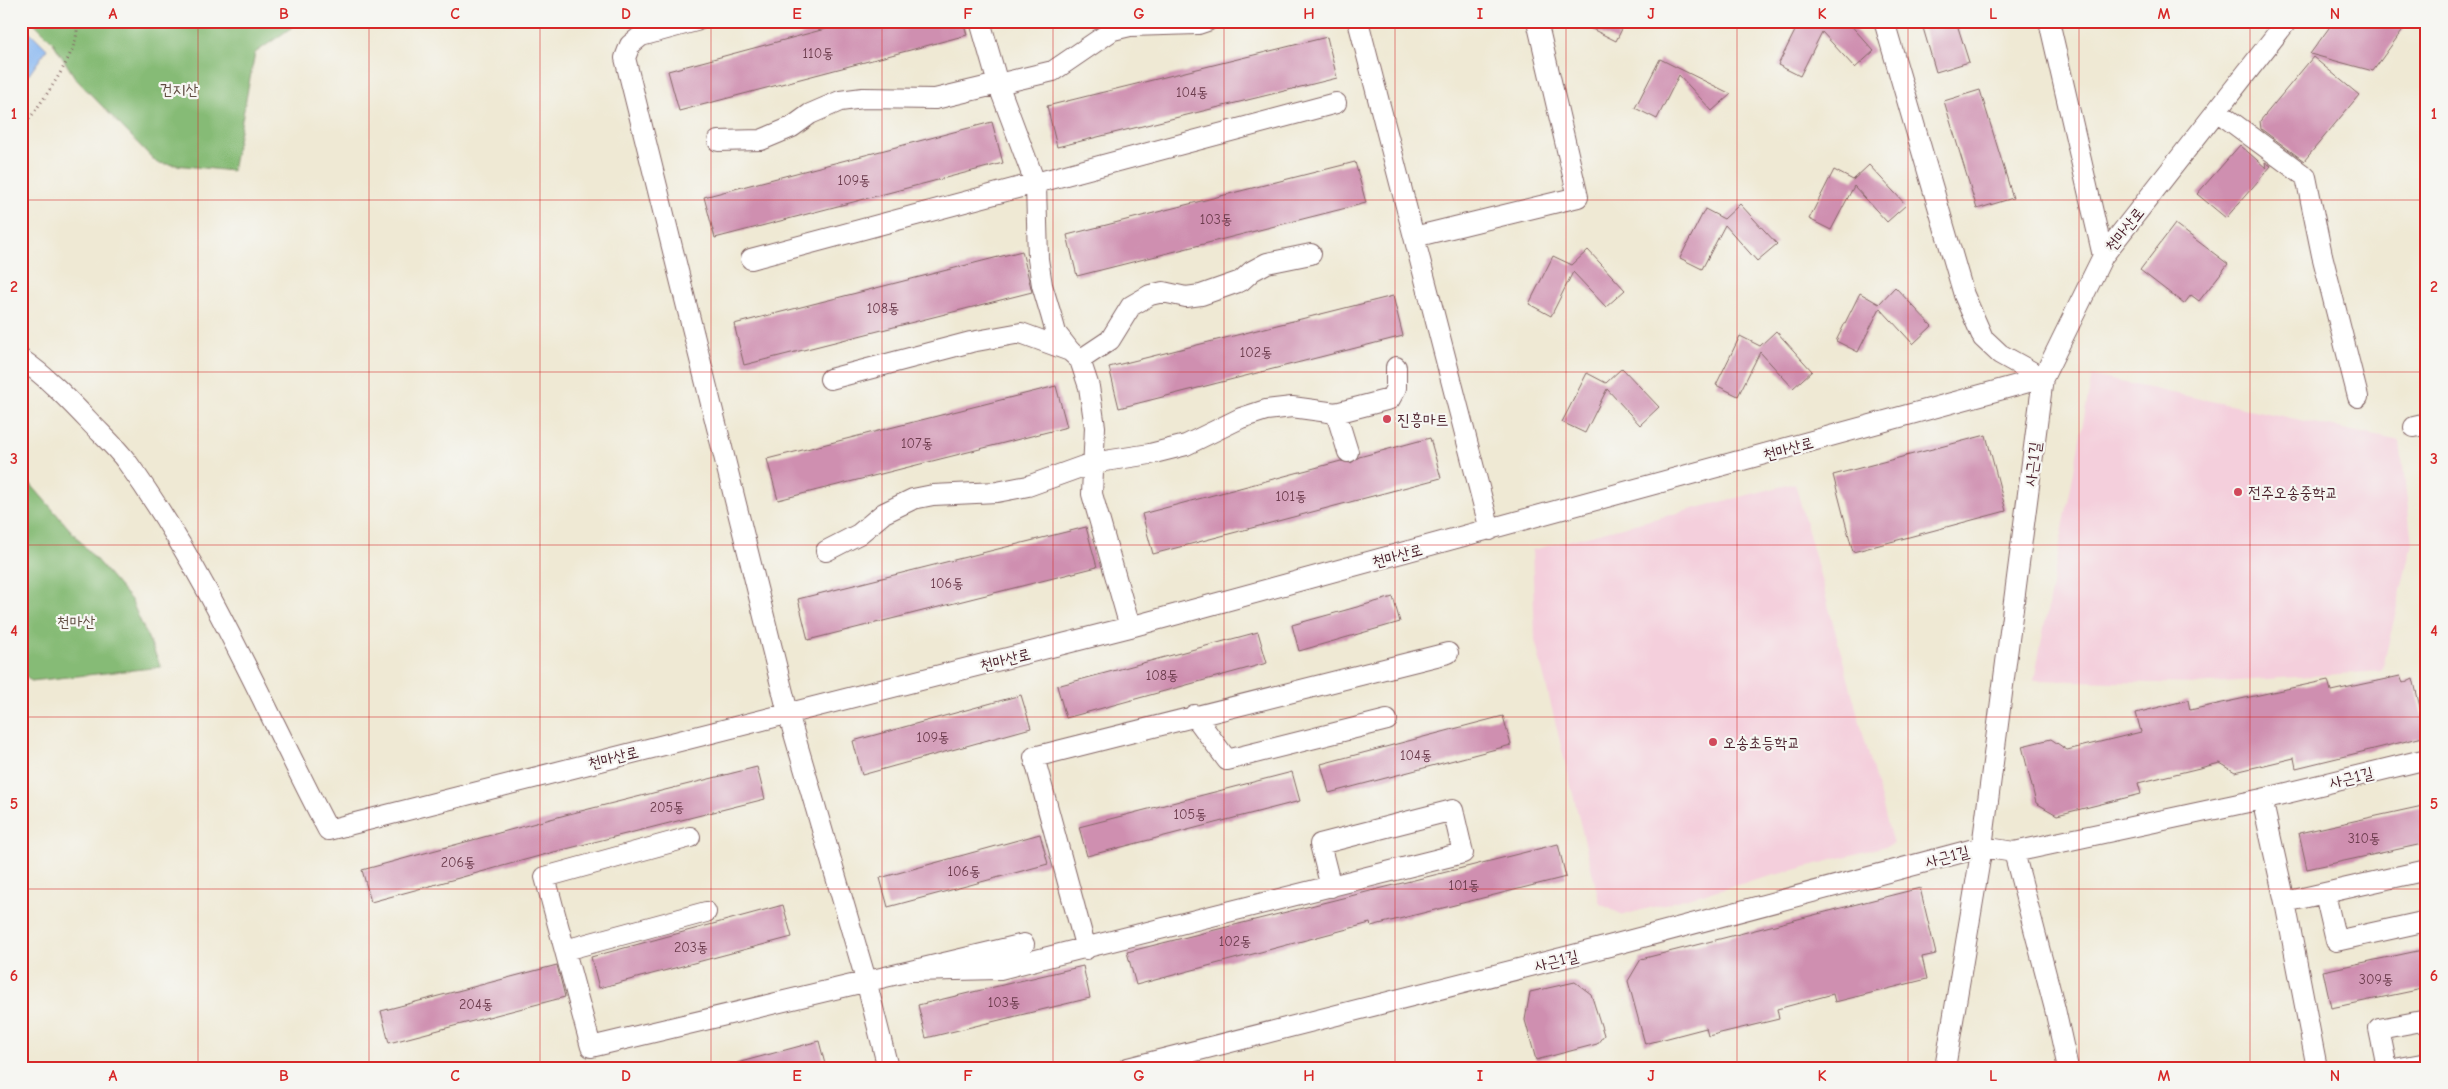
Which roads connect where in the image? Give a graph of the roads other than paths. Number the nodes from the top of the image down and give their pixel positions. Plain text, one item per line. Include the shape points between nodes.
1 (696, 21) edge
2 (980, 21) edge
3 (1207, 21) edge
4 (1358, 21) edge
5 (1537, 21) edge
6 (1884, 21) edge
7 (2049, 21) edge
8 (2287, 21) edge
9 (998, 84) junction
10 (1336, 104) dead end
11 (2218, 112) junction
12 (718, 141) dead end
13 (1036, 185) junction
14 (1414, 237) junction
15 (1311, 254) dead end
16 (2103, 256) junction
17 (751, 259) dead end
18 (1075, 356) junction
19 (21, 359) edge
20 (1396, 367) dead end
21 (2043, 378) junction
22 (830, 379) dead end
23 (2358, 397) dead end
24 (1336, 413) junction
25 (1348, 452) dead end
26 (1093, 463) junction
27 (1490, 530) junction
28 (826, 551) dead end
29 (1130, 627) junction
30 (1448, 653) dead end
31 (788, 713) junction
32 (1194, 715) junction
33 (1388, 720) dead end
34 (2427, 759) edge
35 (2262, 799) junction
36 (690, 837) dead end
37 (1982, 847) junction
38 (2014, 852) junction
39 (2427, 870) edge
40 (1331, 887) junction
41 (2325, 894) junction
42 (2285, 902) junction
43 (706, 912) dead end
44 (2427, 921) edge
45 (1024, 944) dead end
46 (1086, 948) junction
47 (565, 950) junction
48 (912, 971) junction
49 (866, 980) junction
50 (2427, 1020) edge
51 (2427, 1063) edge
52 (2315, 1067) edge
53 (888, 1068) edge
54 (1128, 1068) edge
55 (1945, 1068) edge
56 (2068, 1068) edge
57 (2387, 1068) edge
58 (2400, 1068) edge

1 - 31 street via 641,36 630,45 625,58
2 - 9 street
3 - 9 street via 1113,30 1053,71
4 - 14 street
5 - 14 street via 1578,197
6 - 21 street via 1964,295 1983,338 2000,354
7 - 16 street
8 - 11 street, 천마산로
9 - 12 street via 935,99 863,98 840,101 761,140
9 - 13 street
10 - 13 street
11 - 16 street, 천마산로
11 - 23 street via 2306,177
13 - 17 street
13 - 18 street via 1042,285 1056,333
14 - 27 street
15 - 18 street via 1267,263 1242,281 1202,295 1186,297 1163,292 1150,295 1131,306 1110,340
16 - 21 street, 천마산로
18 - 22 street via 1021,333 971,342
18 - 26 street via 1089,387 1095,427
19 - 31 street, 천마산로 via 70,401 126,460 180,544 238,650 328,830
20 - 24 street via 1396,388 1390,399
21 - 27 street, 천마산로
21 - 37 street, 사근1길
24 - 25 street
24 - 26 street via 1292,406 1266,410 1171,450
26 - 28 street via 1016,489 913,499
26 - 29 street via 1092,494
27 - 29 street, 천마산로
29 - 31 street, 천마산로
30 - 32 street
31 - 49 street
32 - 33 street via 1227,760
32 - 46 street via 1034,757
34 - 35 street, 사근1길
35 - 38 street, 사근1길
35 - 42 street
36 - 47 street via 545,877
37 - 38 street, 사근1길
37 - 54 street, 사근1길 via 1610,946
37 - 55 street, 사근1길
38 - 56 street
39 - 41 street
40 - 40 street via 1464,853 1453,810 1320,844
40 - 46 street
41 - 42 street
41 - 44 street via 2336,941
42 - 52 street
43 - 47 street
45 - 48 street
46 - 48 street via 1000,969
47 - 49 street via 591,1047
48 - 49 street
49 - 53 street
50 - 57 street via 2379,1029
51 - 58 street

